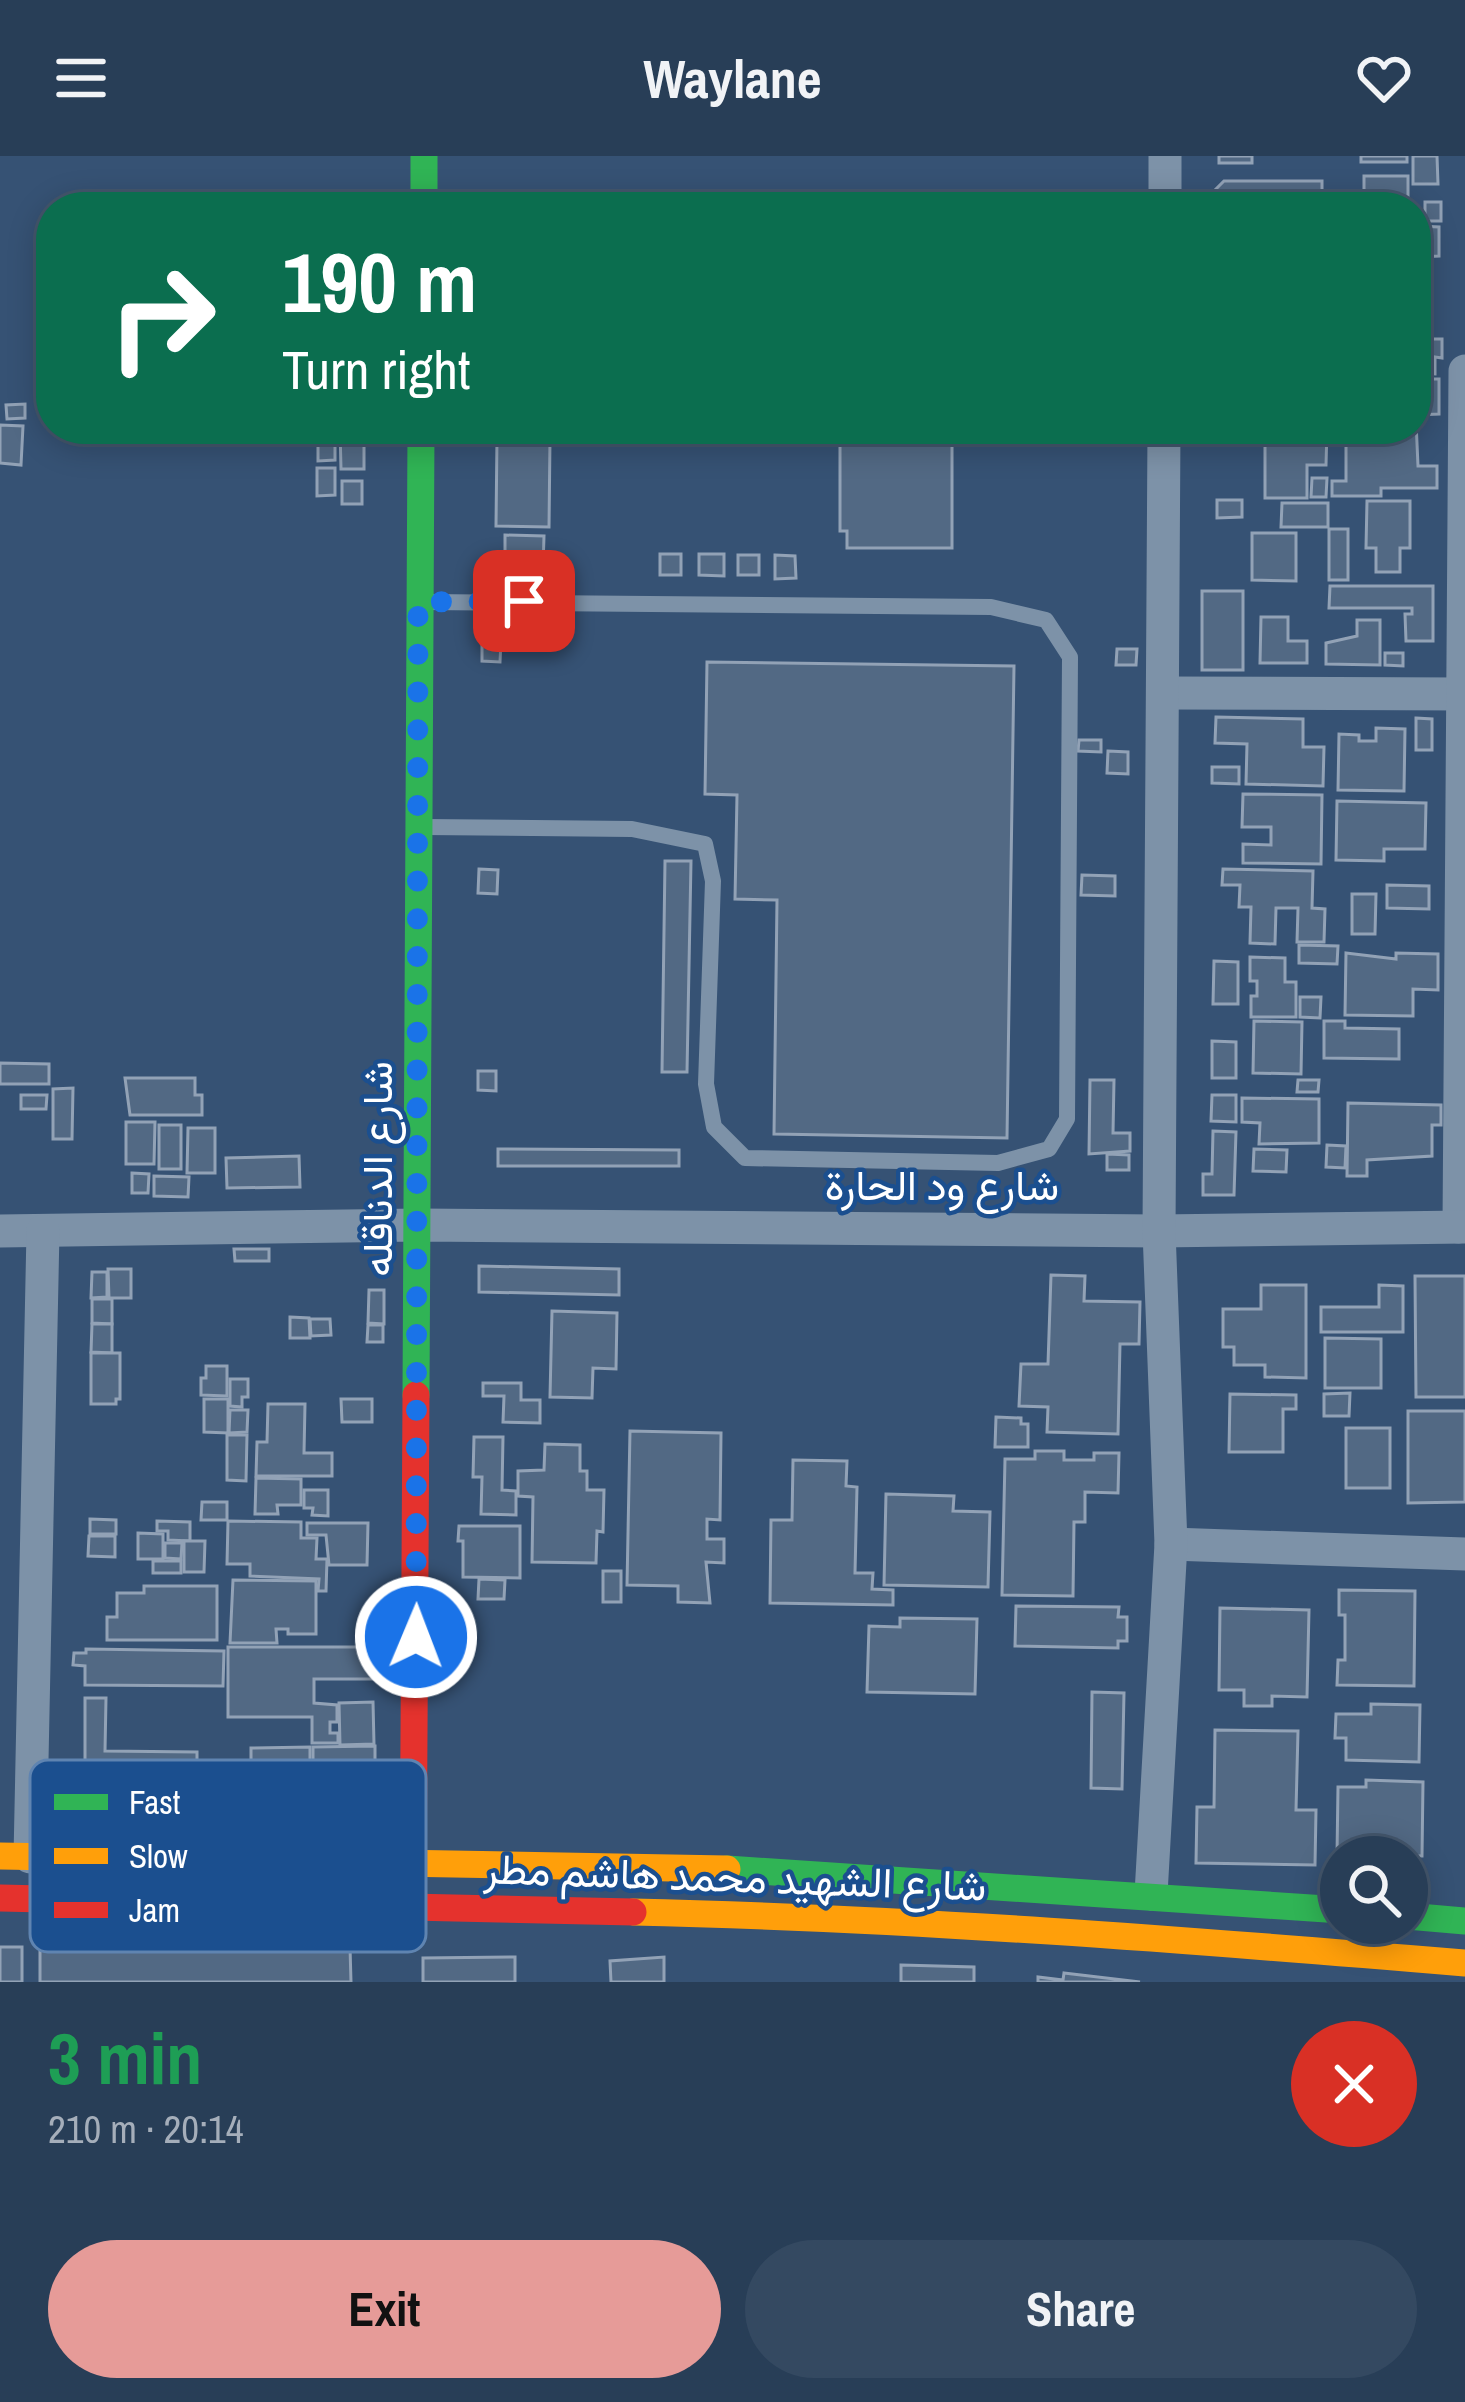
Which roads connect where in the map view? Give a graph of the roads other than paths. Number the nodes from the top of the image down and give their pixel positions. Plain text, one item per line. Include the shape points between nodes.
1 (424, 156) edge
2 (1165, 156) edge
3 (424, 192) edge
4 (1165, 192) edge
5 (1465, 371) edge
6 (421, 444) edge
7 (1164, 444) edge
8 (418, 602) junction
9 (1163, 693) junction
10 (1463, 694) edge
11 (420, 827) junction
12 (419, 1226) junction
13 (1462, 1227) edge
14 (0, 1231) edge
15 (43, 1231) junction
16 (1159, 1231) junction
17 (1171, 1544) junction
18 (1465, 1554) edge
19 (415, 1760) edge
20 (15, 1857) edge
21 (426, 1866) edge
22 (1151, 1894) junction
23 (0, 1898) edge
24 (30, 1899) edge
25 (1320, 1908) edge
26 (426, 1909) edge
27 (1428, 1918) edge
28 (1465, 1921) edge
29 (1465, 1964) edge

1 - 3 main road
2 - 4 street
5 - 10 street
6 - 8 main road, شارع الدناقله
7 - 9 street
8 - 11 main road, شارع الدناقله
8 - 11 lane via 991,607 1046,620 1070,657 1066,1119 1049,1149 998,1163 745,1158 714,1127 706,1084 713,881 705,844 632,829
9 - 10 street
9 - 16 street
10 - 13 street
11 - 12 main road, شارع الدناقله
12 - 15 street, شارع ود الحارة
12 - 16 street, شارع ود الحارة
12 - 19 main road, شارع الدناقله
13 - 16 street, شارع ود الحارة
14 - 15 street, شارع ود الحارة
15 - 20 street
16 - 17 street
17 - 18 street
17 - 22 street
21 - 22 main road, شارع الشهيد محمد هاشم مطر via 774,1869
22 - 25 main road, شارع الشهيد محمد هاشم مطر
23 - 24 main road, شارع الشهيد محمد هاشم مطر
26 - 29 main road, شارع الشهيد محمد هاشم مطر via 794,1916
27 - 28 main road

